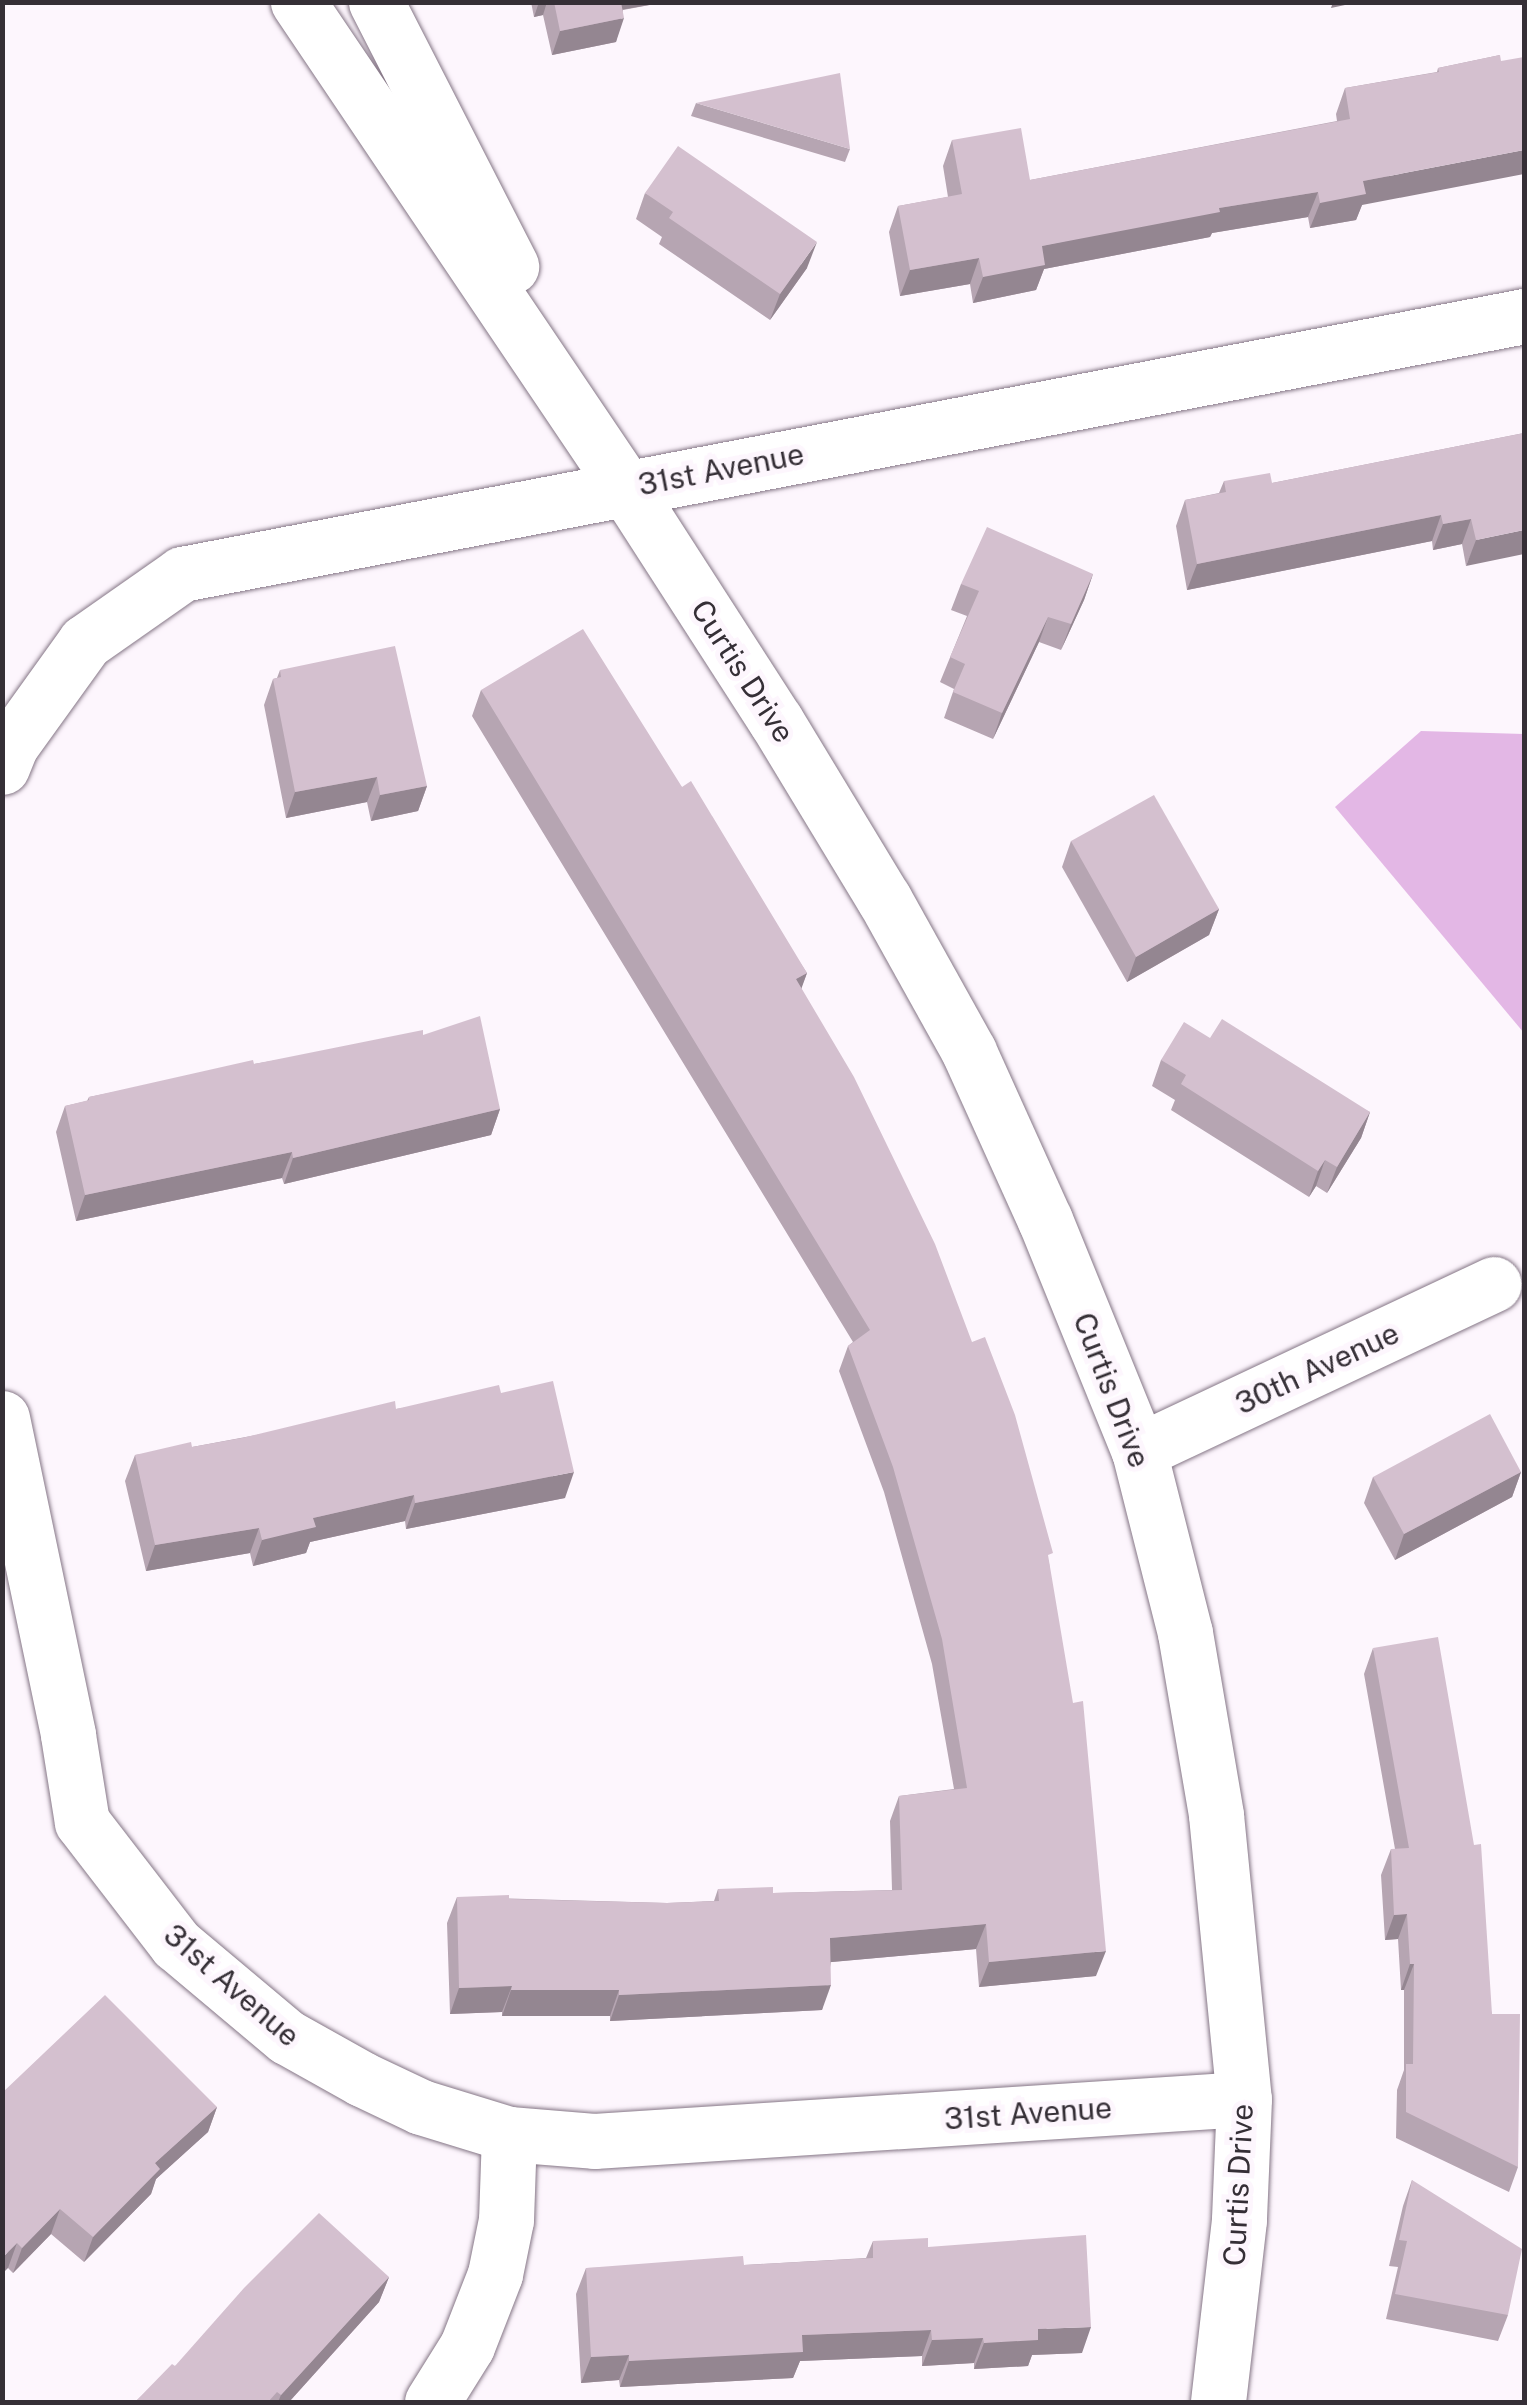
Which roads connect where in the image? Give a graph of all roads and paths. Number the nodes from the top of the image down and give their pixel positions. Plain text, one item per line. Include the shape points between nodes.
1 (298, 2) edge
2 (376, 2) edge
3 (1524, 316) edge
4 (625, 487) junction
5 (2, 767) edge
6 (1494, 1284) dead end
7 (2, 1418) edge
8 (1139, 1451) junction
9 (1244, 2099) junction
10 (509, 2134) junction
11 (432, 2402) edge
12 (1218, 2402) edge

1 - 4 street, Curtis Drive
2 - 4 street, Curtis Drive
3 - 4 street, 31st Avenue
4 - 5 street, 31st Avenue via 182,574 85,642
4 - 8 street, Curtis Drive via 776,721 969,1052
6 - 8 street, 30th Avenue
7 - 10 street, 31st Avenue via 82,1822 176,1944 287,2038 421,2107
8 - 9 street, Curtis Drive via 1185,1633 1216,1815
9 - 10 street, 31st Avenue via 594,2141
9 - 12 street, Curtis Drive via 1240,2220
10 - 11 street via 496,2274 467,2346

